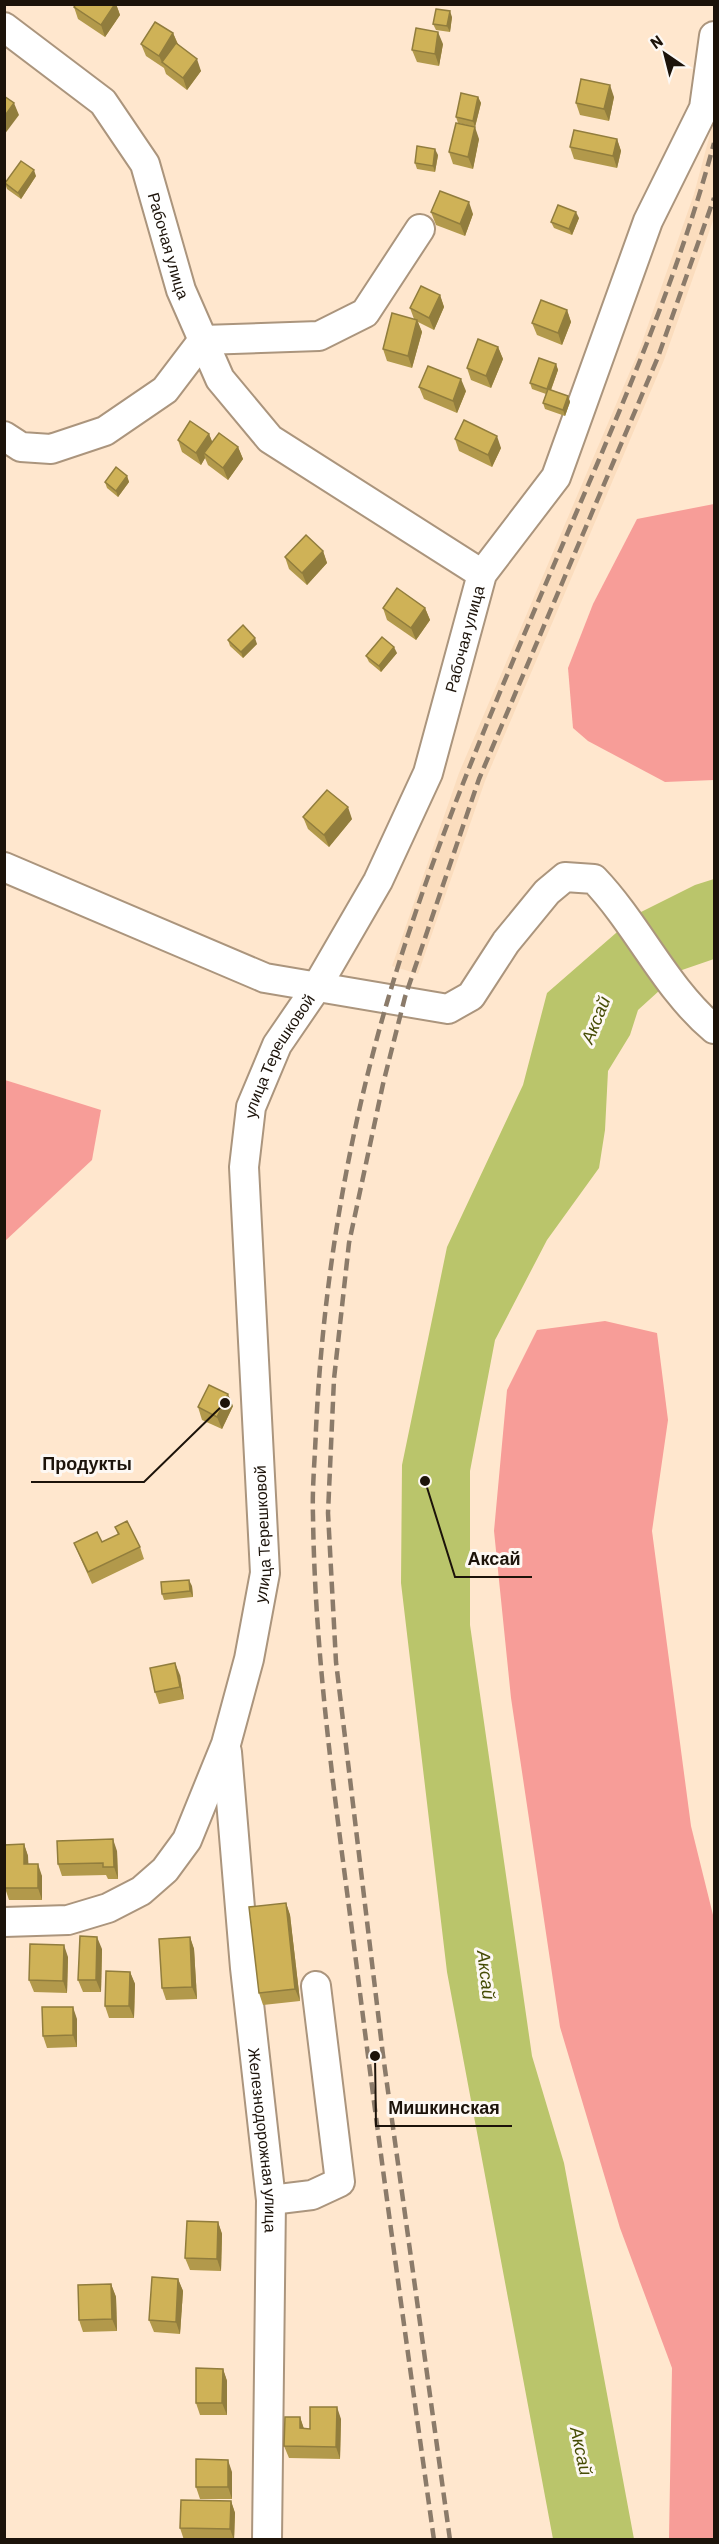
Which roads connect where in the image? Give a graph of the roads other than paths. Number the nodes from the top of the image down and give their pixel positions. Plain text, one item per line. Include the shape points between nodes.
1 (4, 27) edge
2 (714, 36) edge
3 (420, 228) dead end
4 (203, 340) junction
5 (4, 436) edge
6 (482, 574) junction
7 (4, 867) edge
8 (316, 988) junction
9 (704, 1020) edge
10 (226, 1744) junction
11 (4, 1922) edge
12 (316, 1986) dead end
13 (271, 2200) junction
14 (267, 2540) edge

1 - 4 street, Рабочая улица via 103,102 145,164 180,290
2 - 6 street via 704,108 648,221 556,477
3 - 4 street via 365,313 319,336
4 - 5 street via 165,390 105,430 51,449 21,447
4 - 6 street, Рабочая улица via 220,379 270,439
6 - 8 street, Рабочая улица via 428,773 378,881
7 - 8 street via 265,978
8 - 9 street via 448,1009 471,996 506,942 547,892 565,877 594,879
8 - 10 street, улица Терешковой via 277,1045 251,1107 244,1178 265,1573 249,1659
10 - 11 street, улица Терешковой via 187,1840 165,1870 141,1891 108,1908 68,1920
10 - 13 street, Железнодорожная улица via 245,1968
12 - 13 street via 340,2182 312,2195
13 - 14 street, Железнодорожная улица

